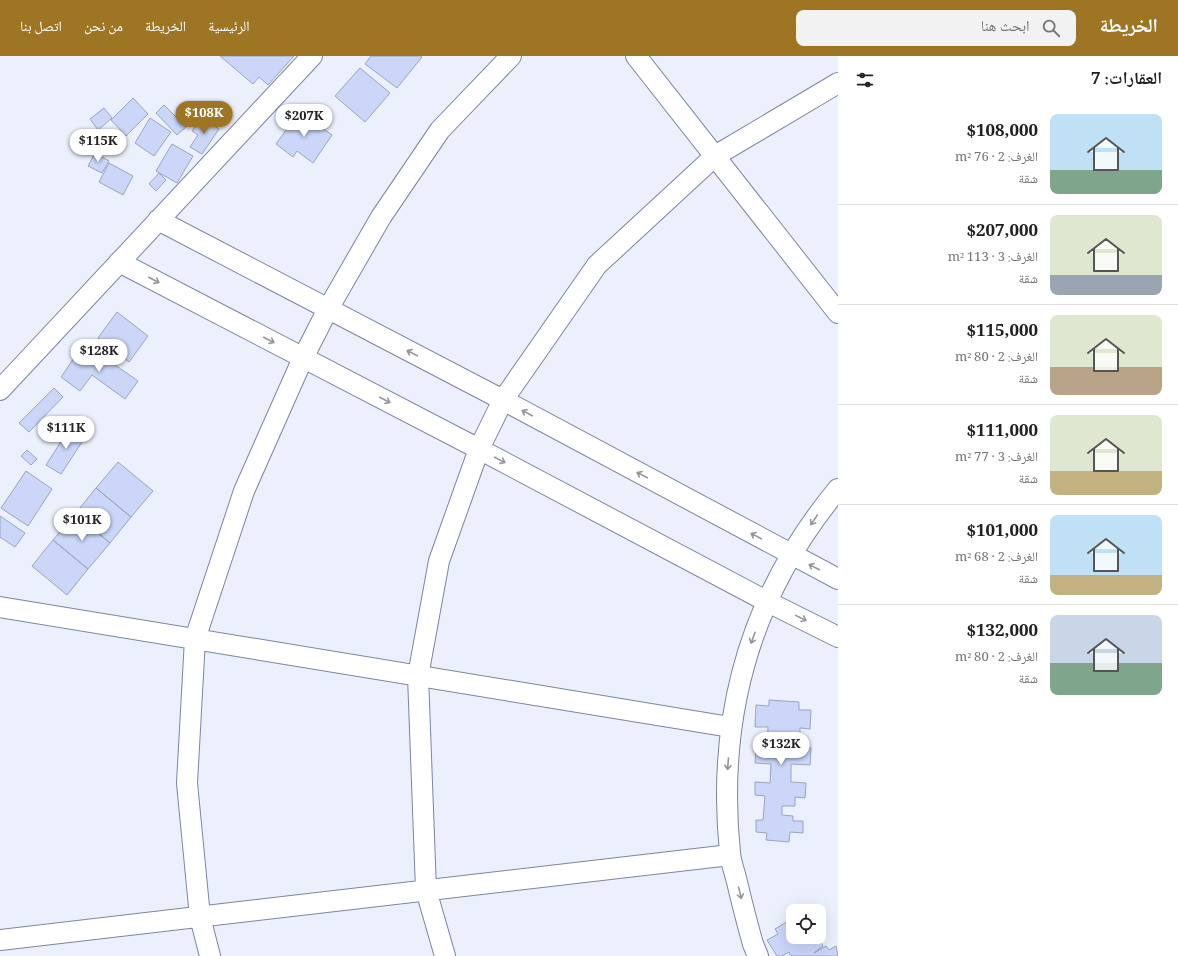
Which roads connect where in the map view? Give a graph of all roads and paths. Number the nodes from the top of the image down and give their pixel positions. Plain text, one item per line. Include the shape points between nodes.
1 (312, 56) edge
2 (511, 56) edge
3 (636, 56) edge
4 (838, 83) edge
5 (715, 156) junction
6 (158, 220) junction
7 (119, 262) junction
8 (328, 309) junction
9 (838, 313) edge
10 (304, 358) junction
11 (0, 390) edge
12 (503, 400) junction
13 (479, 449) junction
14 (838, 490) edge
15 (790, 554) junction
16 (838, 579) edge
17 (766, 601) junction
18 (0, 607) edge
19 (838, 637) edge
20 (195, 639) junction
21 (418, 676) junction
22 (730, 727) junction
23 (730, 855) junction
24 (426, 890) junction
25 (200, 917) junction
26 (0, 940) edge
27 (210, 956) edge
28 (445, 956) edge
29 (758, 956) edge

1 - 6 street
2 - 8 street via 440,130 381,217
3 - 5 street
4 - 5 street
5 - 9 street
5 - 12 street via 597,265
6 - 7 street
6 - 8 street
7 -> 10 street
7 - 11 street
8 - 10 street
12 -> 8 street
10 -> 13 street
10 - 20 street via 244,491
12 - 13 street
15 -> 12 street
13 -> 17 street
13 - 21 street via 439,561
14 -> 15 street
16 -> 15 street
15 - 17 street
17 -> 19 street
17 -> 22 street via 744,663
18 - 20 street
20 - 21 street
20 - 25 street via 187,783
21 - 22 street
21 - 24 street
22 -> 23 street via 726,791
23 - 24 street
23 -> 29 street
24 - 25 street
24 - 28 street
25 - 26 street
25 - 27 street

